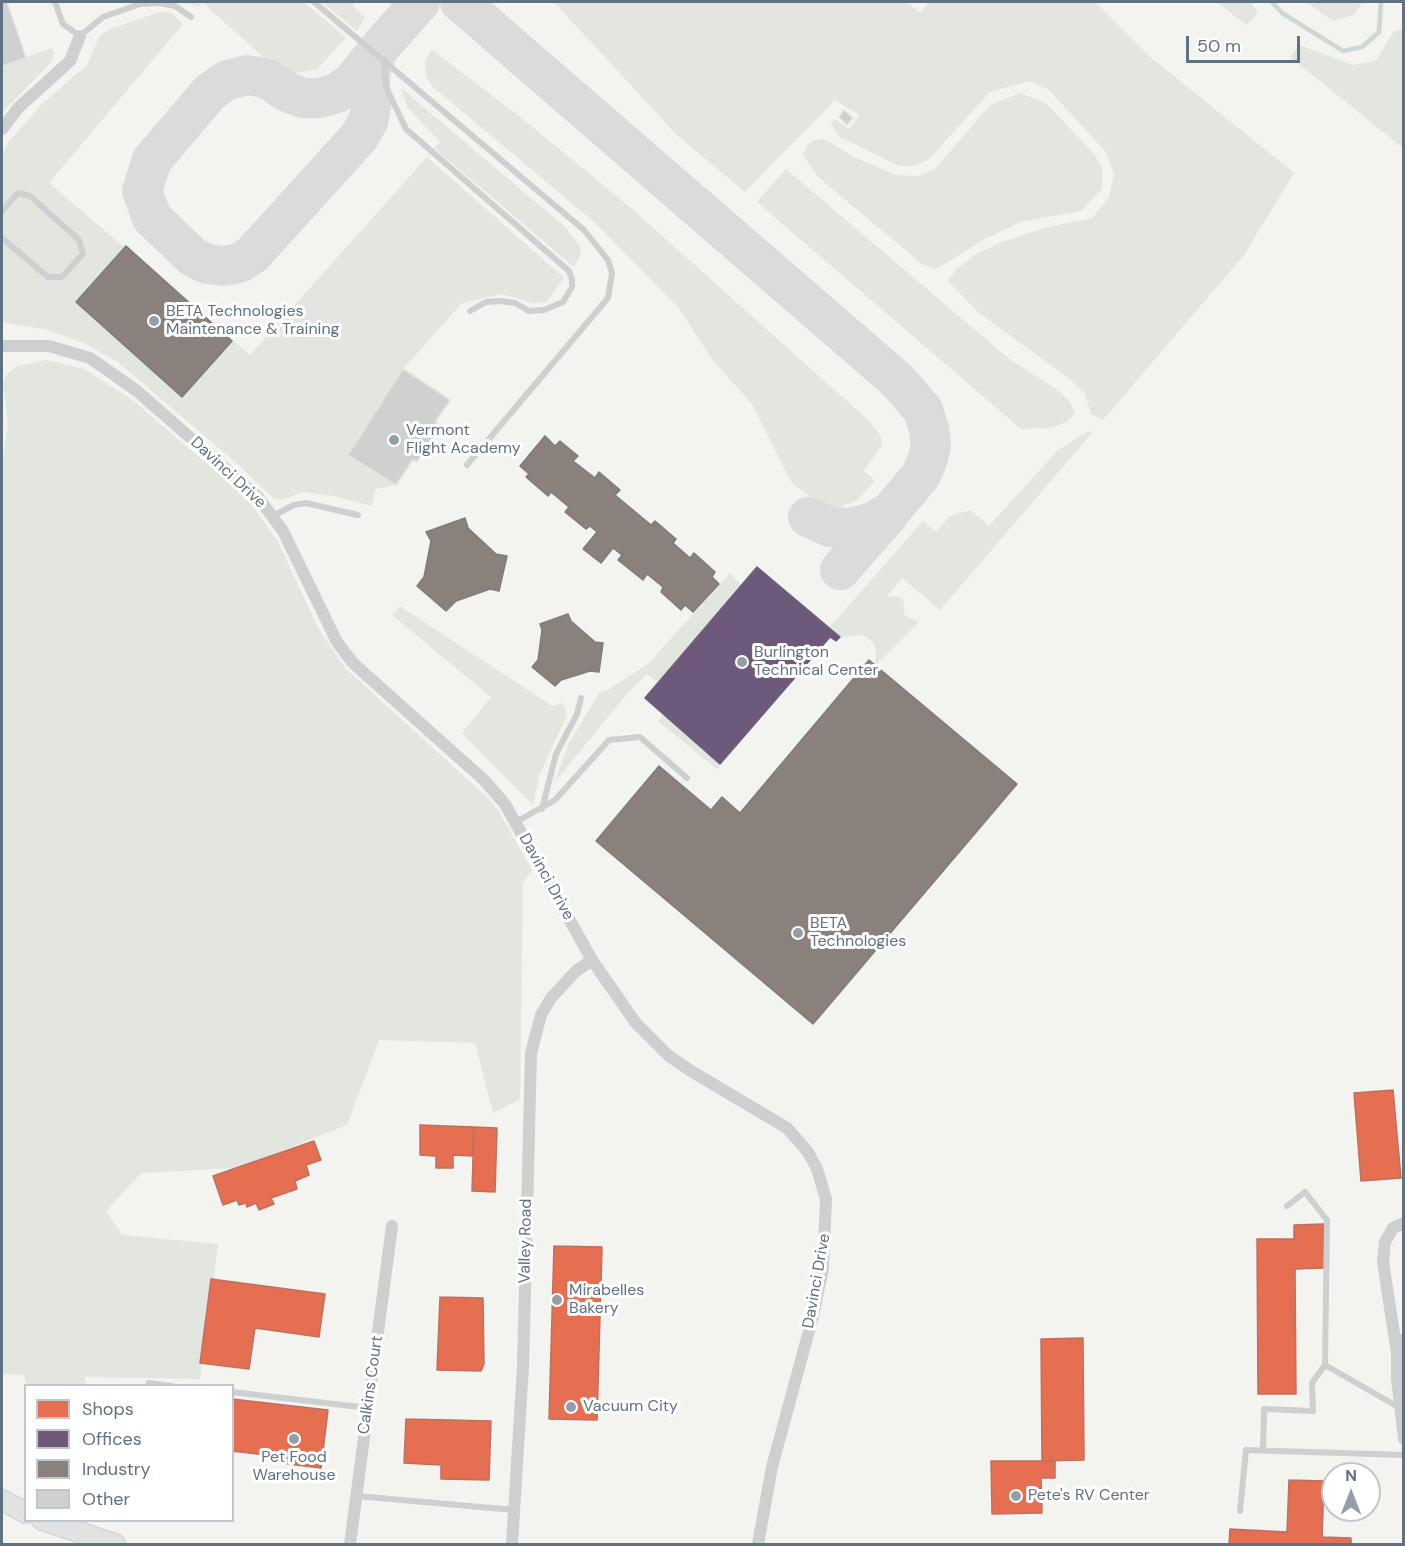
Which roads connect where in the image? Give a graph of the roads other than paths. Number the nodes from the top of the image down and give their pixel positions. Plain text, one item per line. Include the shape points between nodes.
1 (55, 2) edge
2 (314, 2) edge
3 (141, 3) edge
4 (191, 17) dead end
5 (80, 36) junction
6 (384, 60) junction
7 (2, 129) edge
8 (2, 211) edge
9 (2, 238) edge
10 (470, 311) dead end
11 (2, 346) edge
12 (467, 465) dead end
13 (358, 515) dead end
14 (273, 516) junction
15 (581, 698) dead end
16 (687, 777) dead end
17 (542, 809) junction
18 (516, 822) junction
19 (592, 960) junction
20 (1287, 1206) dead end
21 (1404, 1223) edge
22 (392, 1226) dead end
23 (1404, 1339) edge
24 (1397, 1353) junction
25 (1325, 1365) junction
26 (149, 1383) dead end
27 (157, 1384) edge
28 (234, 1392) edge
29 (368, 1408) junction
30 (1400, 1408) junction
31 (1404, 1439) edge
32 (1263, 1450) junction
33 (1404, 1455) edge
34 (357, 1496) junction
35 (2, 1500) edge
36 (514, 1510) junction
37 (1240, 1511) dead end
38 (24, 1512) edge
39 (44, 1522) edge
40 (83, 1540) edge
41 (115, 1545) edge
42 (350, 1545) edge
43 (512, 1545) edge
44 (758, 1545) edge

1 - 5 lane via 63,24
2 - 6 lane
3 - 4 lane via 175,6
3 - 5 lane via 103,17
5 - 7 street via 70,61 18,108
6 - 10 lane via 386,87 406,129 569,271 572,279 563,302 544,310 529,311 501,301 486,302
6 - 12 lane via 584,230 602,250 612,273 611,288 602,305
8 - 9 lane via 18,193 30,196 79,240 82,254 62,277 48,277
11 - 14 street, Davinci Drive via 71,351 112,372 236,476
13 - 14 lane via 306,504 294,505
14 - 18 street, Davinci Drive via 337,642 353,663 484,780
15 - 17 lane via 556,754
16 - 17 lane via 639,737 609,740 555,800
17 - 18 lane
18 - 19 street, Davinci Drive
19 - 36 street, Valley Road via 551,998 541,1015 531,1053 523,1356
19 - 44 street, Davinci Drive via 650,1039 691,1071 787,1128 808,1152 822,1183 827,1218 818,1296 775,1456
20 - 25 lane via 1305,1192 1327,1220
21 - 24 street via 1393,1228 1385,1242 1383,1262
22 - 29 street, Calkins Court
23 - 24 street
24 - 30 street
25 - 30 lane
25 - 32 lane via 1312,1383 1313,1411 1264,1409
26 - 27 lane
28 - 29 lane
29 - 34 street, Calkins Court
30 - 31 street
32 - 33 lane
32 - 37 lane via 1246,1450
34 - 36 lane
34 - 42 street, Calkins Court
35 - 38 main road
36 - 43 street, Valley Road
39 - 40 main road
40 - 41 main road

